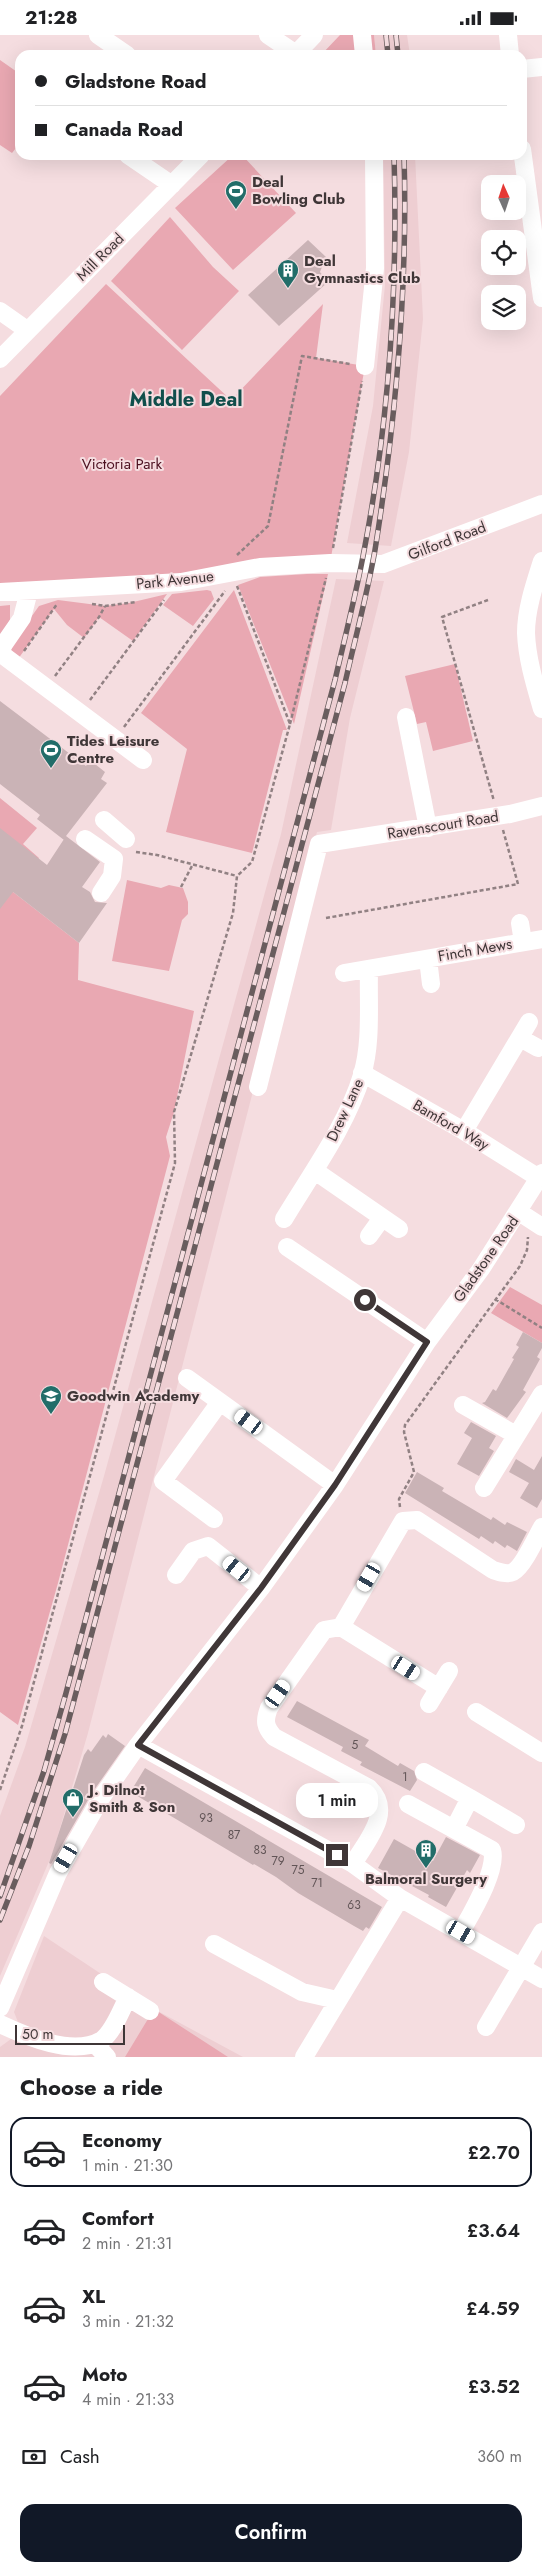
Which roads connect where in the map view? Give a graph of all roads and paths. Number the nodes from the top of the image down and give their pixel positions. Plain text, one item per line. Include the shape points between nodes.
1 (98, 35) edge
2 (268, 35) edge
3 (314, 35) edge
4 (362, 35) edge
5 (508, 35) edge
6 (120, 50) edge
7 (289, 50) edge
8 (300, 50) edge
9 (364, 50) edge
10 (510, 50) edge
11 (542, 67) edge
12 (527, 68) edge
13 (135, 160) edge
14 (196, 160) edge
15 (374, 160) edge
16 (525, 160) edge
17 (172, 185) junction
18 (536, 200) edge
19 (542, 298) edge
20 (0, 311) edge
21 (27, 330) junction
22 (0, 359) edge
23 (365, 366) junction
24 (542, 506) edge
25 (542, 561) edge
26 (330, 563) junction
27 (350, 563) joint
28 (234, 577) junction
29 (29, 591) junction
30 (0, 592) edge
31 (167, 594) dead end
32 (58, 600) dead end
33 (488, 600) dead end
34 (105, 606) dead end
35 (0, 651) edge
36 (14, 664) junction
37 (46, 689) junction
38 (541, 705) edge
39 (79, 713) junction
40 (406, 717) dead end
41 (290, 724) junction
42 (114, 739) junction
43 (143, 761) dead end
44 (542, 805) edge
45 (499, 816) junction
46 (104, 820) dead end
47 (428, 828) junction
48 (85, 839) dead end
49 (128, 845) joint
50 (193, 864) junction
51 (237, 877) junction
52 (181, 887) dead end
53 (101, 893) dead end
54 (326, 918) dead end
55 (520, 923) dead end
56 (542, 939) edge
57 (523, 942) junction
58 (428, 959) junction
59 (369, 969) junction
60 (344, 973) dead end
61 (431, 984) dead end
62 (529, 1022) dead end
63 (520, 1037) junction
64 (538, 1048) dead end
65 (362, 1073) junction
66 (258, 1087) dead end
67 (464, 1131) junction
68 (541, 1176) edge
69 (310, 1178) junction
70 (516, 1217) junction
71 (382, 1218) junction
72 (284, 1219) dead end
73 (542, 1227) edge
74 (399, 1229) dead end
75 (369, 1236) dead end
76 (287, 1247) dead end
77 (495, 1299) junction
78 (542, 1328) edge
79 (427, 1342) junction
80 (187, 1378) dead end
81 (542, 1394) edge
82 (220, 1402) junction
83 (463, 1405) dead end
84 (516, 1435) junction
85 (335, 1485) junction
86 (484, 1488) dead end
87 (214, 1519) dead end
88 (403, 1521) junction
89 (542, 1527) edge
90 (176, 1575) dead end
91 (261, 1588) junction
92 (341, 1627) junction
93 (449, 1671) dead end
94 (439, 1689) junction
95 (429, 1704) dead end
96 (476, 1712) dead end
97 (138, 1745) junction
98 (542, 1753) edge
99 (424, 1772) dead end
100 (0, 1790) edge
101 (470, 1798) junction
102 (408, 1804) dead end
103 (516, 1825) dead end
104 (454, 1829) junction
105 (353, 1864) junction
106 (400, 1898) junction
107 (461, 1932) junction
108 (542, 1932) edge
109 (214, 1944) dead end
110 (522, 1967) junction
111 (542, 1979) edge
112 (104, 1982) dead end
113 (128, 1997) junction
114 (337, 2000) junction
115 (0, 2008) edge
116 (150, 2011) dead end
117 (0, 2024) edge
118 (486, 2027) dead end
119 (95, 2044) junction
120 (73, 2053) edge
121 (107, 2057) edge
122 (304, 2057) edge

1 - 6 street
2 - 7 street
3 - 8 street
4 - 9 street
5 - 10 street
11 - 12 street
13 - 17 street
14 - 17 street, Mill Road
15 - 23 street via 375,268
16 - 18 street
17 - 21 street, Mill Road
18 - 19 street
20 - 21 street
21 - 22 street, Mill Road
23 - 26 path
23 - 28 path via 302,356 268,526 230,561
24 - 27 street, Gilford Road via 395,561
25 - 38 street via 526,631
26 - 27 street, Park Avenue
26 - 28 street, Park Avenue via 260,567
26 - 41 path
28 - 29 street, Park Avenue
28 - 41 path
28 - 42 path
29 - 30 street, Park Avenue
29 - 35 street via 22,618
31 - 39 path
32 - 36 path
33 - 45 path via 442,617
34 - 37 path
35 - 36 street
36 - 37 street
37 - 39 street
39 - 42 street
40 - 47 street
41 - 51 path via 252,862
42 - 43 street
44 - 45 street, Ravenscourt Road
45 - 47 street, Ravenscourt Road
45 - 54 path via 518,884
46 - 49 street
47 - 66 street, Ravenscourt Road via 319,845
48 - 53 street via 114,859 112,876
49 - 50 path
50 - 51 path
50 - 52 path
51 - 100 path via 233,913 174,1112 175,1163 22,1726
55 - 57 street, Finch Mews
56 - 57 street, Finch Mews
57 - 58 street, Finch Mews
58 - 59 street, Finch Mews
58 - 61 street, Finch Mews
59 - 60 street, Finch Mews
59 - 65 street, Drew Lane via 367,1039
62 - 63 street
63 - 64 street
63 - 67 street
65 - 67 street, Bamford Way
65 - 69 street, Drew Lane via 354,1096
67 - 68 street, Bamford Way
68 - 70 street, Gladstone Road
69 - 71 street
69 - 72 street, Drew Lane
70 - 73 street
70 - 77 path via 528,1231 527,1250 520,1266
70 - 79 street, Gladstone Road
71 - 74 street
71 - 75 street
76 - 79 street
77 - 78 path
77 - 88 path via 405,1425 414,1472 399,1499
79 - 85 street, Gladstone Road
80 - 82 street
81 - 84 street
82 - 85 street
82 - 87 street via 162,1481
83 - 84 street
84 - 86 street
85 - 91 street, Gladstone Road
88 - 89 street via 417,1520 493,1570 504,1573 514,1572 521,1564
88 - 92 street
90 - 91 street via 193,1551 208,1546
91 - 97 street, Gladstone Road
92 - 94 street
92 - 105 street via 324,1630 264,1719 266,1729 274,1737 369,1788 377,1796 380,1818
93 - 94 street
94 - 95 street
96 - 98 street
97 - 105 street
97 - 115 street, Gladstone Road via 101,1798 58,1873
99 - 101 street
101 - 103 street
101 - 104 street
102 - 104 street
104 - 107 street via 492,1850 494,1855 477,1904
105 - 106 street
106 - 107 street
106 - 114 street
107 - 110 street
108 - 110 street
109 - 114 street via 302,1992
110 - 111 street
110 - 118 street
112 - 113 street
113 - 116 street
113 - 119 street via 103,2040
114 - 122 street
117 - 120 street
119 - 120 street
119 - 121 street

